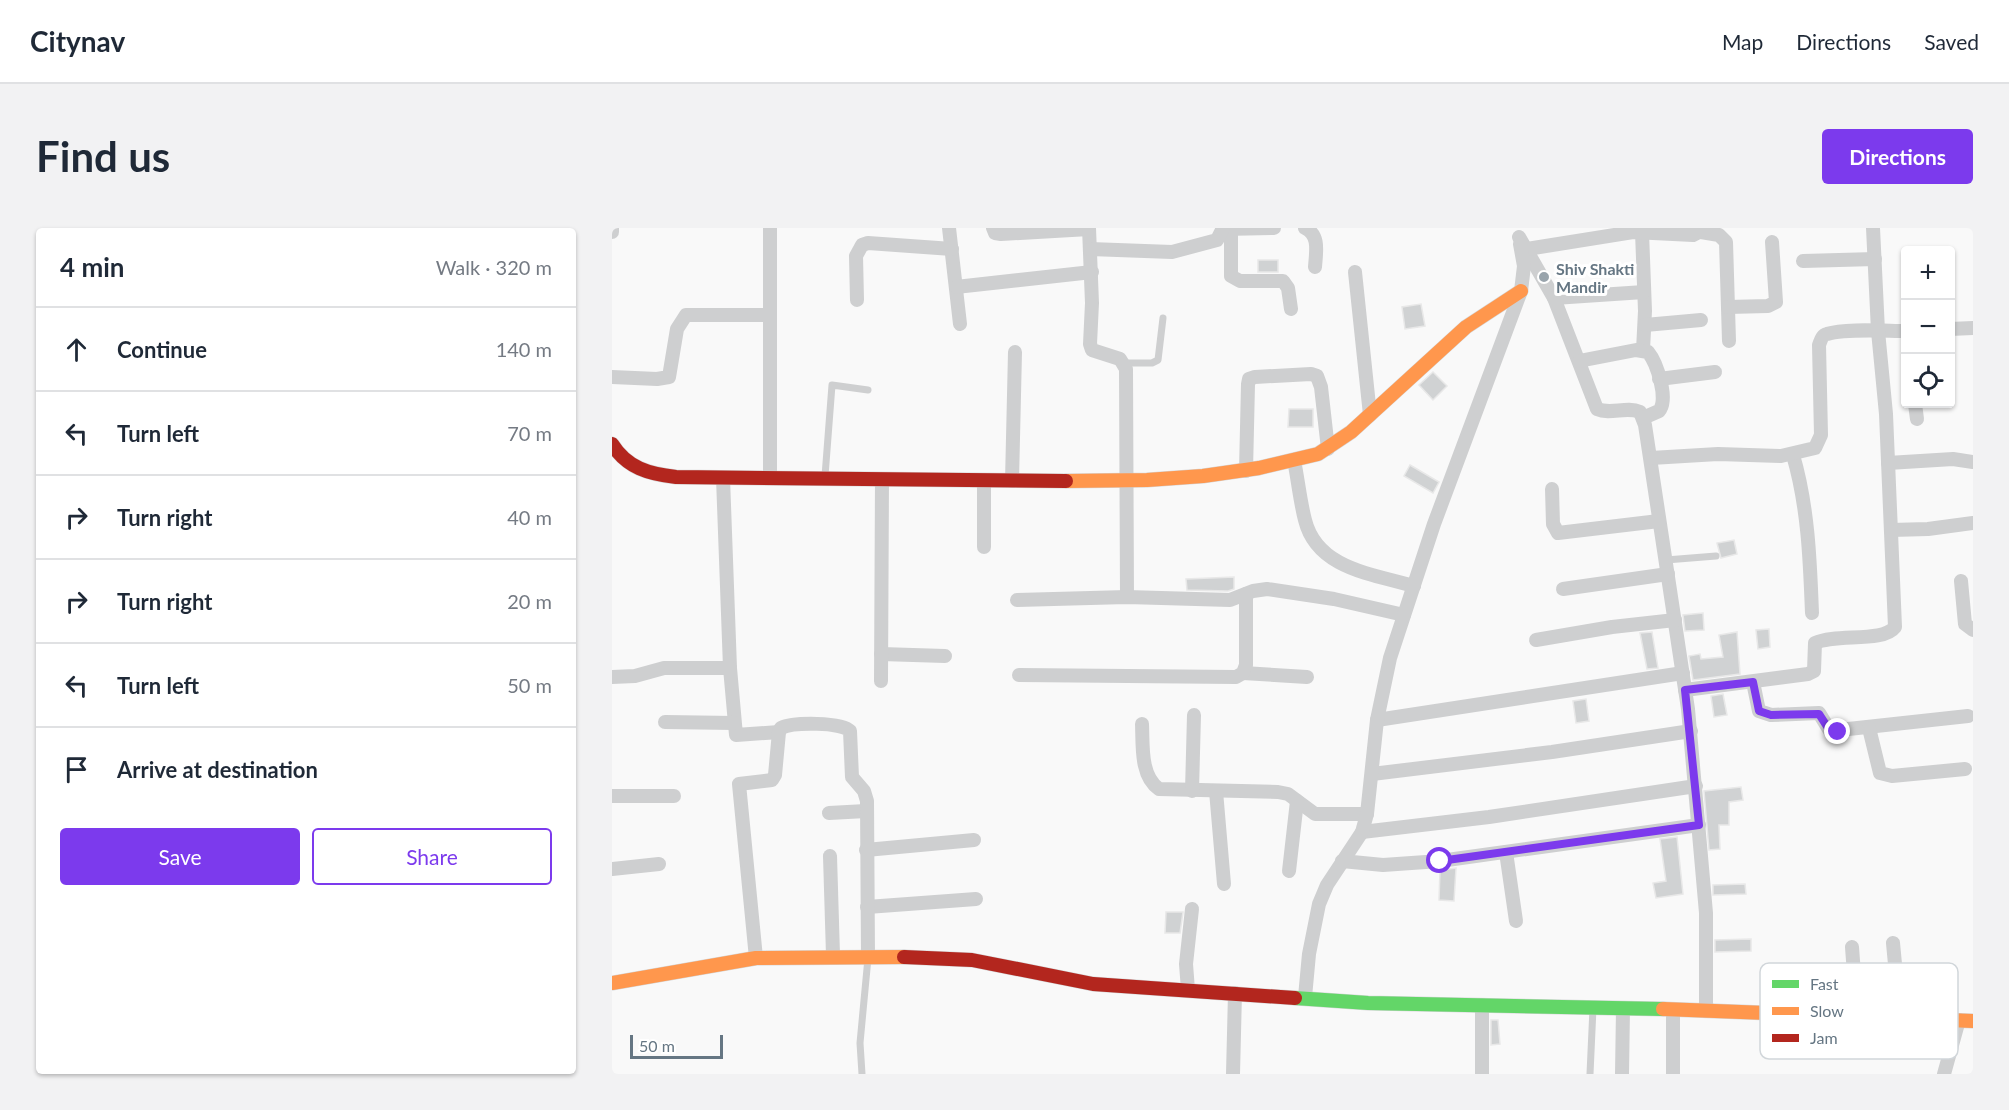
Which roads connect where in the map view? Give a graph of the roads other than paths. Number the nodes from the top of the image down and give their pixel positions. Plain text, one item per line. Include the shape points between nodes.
1 (770, 228) edge
2 (949, 228) edge
3 (993, 228) edge
4 (1089, 228) edge
5 (1274, 228) edge
6 (1305, 228) edge
7 (1873, 228) edge
8 (1226, 229) edge
9 (1704, 230) edge
10 (1518, 232) edge
11 (1642, 232) junction
12 (1772, 242) dead end
13 (952, 249) junction
14 (1090, 249) junction
15 (1527, 249) junction
16 (1875, 259) junction
17 (1803, 261) dead end
18 (1316, 267) dead end
19 (1092, 272) junction
20 (1355, 272) dead end
21 (956, 286) junction
22 (1521, 291) junction
23 (1644, 292) junction
24 (1554, 298) junction
25 (857, 300) dead end
26 (1728, 308) junction
27 (1291, 309) dead end
28 (769, 315) junction
29 (1163, 318) dead end
30 (1701, 320) dead end
31 (960, 324) dead end
32 (1645, 325) junction
33 (1973, 328) edge
34 (1955, 329) edge
35 (1878, 331) junction
36 (1901, 331) edge
37 (1729, 341) dead end
38 (1643, 350) junction
39 (1015, 352) dead end
40 (1579, 361) junction
41 (1124, 363) junction
42 (1715, 372) dead end
43 (612, 377) edge
44 (1659, 379) junction
45 (868, 390) dead end
46 (1916, 408) edge
47 (1370, 415) junction
48 (1643, 418) junction
49 (1917, 419) dead end
50 (612, 444) edge
51 (1328, 449) junction
52 (1793, 455) junction
53 (1651, 458) junction
54 (1294, 460) junction
55 (617, 462) edge
56 (1973, 462) edge
57 (1888, 463) junction
58 (1246, 471) junction
59 (723, 478) junction
60 (770, 478) junction
61 (825, 479) junction
62 (882, 480) junction
63 (984, 481) junction
64 (1012, 481) junction
65 (1128, 482) junction
66 (1552, 489) dead end
67 (1659, 521) junction
68 (1973, 523) edge
69 (1890, 530) junction
70 (984, 547) dead end
71 (1716, 556) dead end
72 (1667, 567) junction
73 (1961, 581) dead end
74 (1413, 586) junction
75 (1563, 589) dead end
76 (1245, 594) junction
77 (1127, 597) junction
78 (1017, 600) dead end
79 (1812, 614) dead end
80 (1404, 615) junction
81 (1675, 620) junction
82 (1973, 630) edge
83 (1536, 640) dead end
84 (881, 654) junction
85 (945, 656) dead end
86 (730, 668) junction
87 (1243, 674) junction
88 (1683, 674) junction
89 (1019, 675) dead end
90 (612, 677) edge
91 (1307, 677) dead end
92 (880, 681) dead end
93 (1753, 682) junction
94 (1685, 690) junction
95 (1194, 715) dead end
96 (1968, 716) dead end
97 (1377, 720) junction
98 (666, 722) dead end
99 (734, 723) junction
100 (1142, 724) dead end
101 (1869, 728) junction
102 (1691, 731) junction
103 (779, 732) junction
104 (1965, 769) dead end
105 (1372, 774) junction
106 (1696, 786) junction
107 (1192, 791) junction
108 (1216, 791) junction
109 (612, 796) edge
110 (674, 796) dead end
111 (1297, 801) junction
112 (866, 811) junction
113 (828, 813) dead end
114 (1367, 814) junction
115 (1699, 825) junction
116 (1362, 832) junction
117 (974, 840) dead end
118 (866, 850) junction
119 (1506, 852) junction
120 (830, 856) dead end
121 (1342, 861) junction
122 (659, 864) dead end
123 (612, 869) edge
124 (1290, 871) dead end
125 (1224, 884) dead end
126 (976, 899) dead end
127 (867, 907) junction
128 (1192, 909) dead end
129 (1516, 921) dead end
130 (1893, 943) dead end
131 (1852, 946) dead end
132 (833, 955) junction
133 (868, 956) junction
134 (756, 958) junction
135 (1853, 963) edge
136 (1895, 963) edge
137 (612, 983) edge
138 (1188, 990) junction
139 (1235, 993) junction
140 (1305, 997) junction
141 (1482, 1005) junction
142 (1593, 1006) junction
143 (1623, 1008) junction
144 (1673, 1010) junction
145 (1706, 1011) junction
146 (1760, 1012) edge
147 (1966, 1021) edge
148 (1958, 1040) edge
149 (1950, 1059) edge
150 (862, 1074) edge
151 (1233, 1074) edge
152 (1482, 1074) edge
153 (1590, 1074) edge
154 (1622, 1074) edge
155 (1673, 1074) edge
156 (1944, 1074) edge

1 - 28 street
2 - 13 street
3 - 4 street via 1001,234
4 - 14 street
5 - 8 street
6 - 18 street via 1314,233 1316,240
7 - 16 street
8 - 14 street via 1217,240 1172,252
8 - 27 street via 1231,276 1240,281 1283,281
9 - 11 street via 1686,236
9 - 26 street via 1726,242
10 - 15 street
10 - 22 street via 1524,266
11 - 15 street
11 - 23 street
12 - 26 street via 1776,302
13 - 21 street
13 - 25 street via 862,245 856,256
14 - 19 street
15 - 24 street
16 - 17 street
16 - 35 street
19 - 21 street
19 - 41 street via 1092,350
20 - 47 street
21 - 31 street
22 - 47 street via 1488,310
22 - 74 street
23 - 24 street
23 - 32 street
24 - 40 street
26 - 37 street
28 - 43 street via 686,315 677,329 669,377
28 - 60 street
29 - 41 lane via 1158,360
30 - 32 street
32 - 38 street
33 - 34 street
35 - 36 street
35 - 52 street via 1826,334 1821,338 1819,443
35 - 57 street
38 - 40 street
38 - 44 street via 1653,359
39 - 64 street
40 - 48 street via 1597,409 1634,409
41 - 65 street
42 - 44 street
44 - 48 street via 1663,407
45 - 61 lane via 832,385
46 - 49 street
47 - 51 street
48 - 53 street
50 - 55 street
51 - 54 street
51 - 58 street via 1317,376 1255,377 1248,384
52 - 53 street
52 - 79 street via 1803,500
53 - 67 street
54 - 58 street
54 - 74 street via 1305,521 1322,551 1345,566
55 - 59 street via 651,472
56 - 57 street via 1953,459
57 - 69 street
58 - 65 street
59 - 60 street
59 - 86 street
60 - 61 street
61 - 62 street
62 - 63 street
62 - 84 street
63 - 64 street
63 - 70 street
64 - 65 street
65 - 77 street
66 - 67 street via 1553,524 1558,533
67 - 72 street
68 - 69 street
69 - 93 street via 1896,618 1892,632 1822,640 1815,643 1814,671
71 - 72 lane
72 - 75 street
72 - 81 street
73 - 82 street via 1965,624
74 - 80 street
76 - 77 street via 1230,600
76 - 80 street via 1267,589
76 - 87 street via 1247,646
77 - 78 street
80 - 97 street
81 - 83 street
81 - 88 street
84 - 85 street
84 - 92 street
86 - 90 street via 664,668
86 - 99 street
87 - 89 street
87 - 91 street
88 - 94 street
88 - 97 street
93 - 94 street
93 - 101 street via 1757,705 1765,714 1819,714 1830,731
94 - 102 street
95 - 107 street
96 - 101 street
97 - 105 street
98 - 99 street
99 - 103 street via 736,735
100 - 107 street via 1146,773 1152,784 1170,791
101 - 104 street via 1878,770 1885,776
102 - 105 street
102 - 106 street
103 - 112 street via 791,724 846,727 852,737 852,777 866,796
103 - 134 street via 772,780 739,784
105 - 114 street
106 - 115 street
106 - 116 street
107 - 108 street
108 - 111 street via 1278,792
108 - 125 street
109 - 110 street
111 - 114 street via 1315,814
111 - 124 street
112 - 113 street
112 - 118 street
114 - 116 street
115 - 119 street
115 - 145 street via 1707,936
116 - 121 street
117 - 118 street
118 - 127 street
119 - 121 street via 1383,865
119 - 129 street
120 - 132 street
121 - 140 street via 1319,904
122 - 123 street
126 - 127 street
127 - 133 street
128 - 138 street via 1186,964
130 - 136 street
131 - 135 street
132 - 133 street
132 - 134 street
133 - 138 street via 972,960 1093,984
133 - 150 lane via 860,1043
134 - 137 street
138 - 139 street
139 - 140 street
139 - 151 street
140 - 141 street via 1368,1003
141 - 142 street
141 - 152 street
142 - 143 street
142 - 153 lane
143 - 144 street
143 - 154 street
144 - 145 street
144 - 155 street
145 - 146 street
147 - 148 street
149 - 156 street

